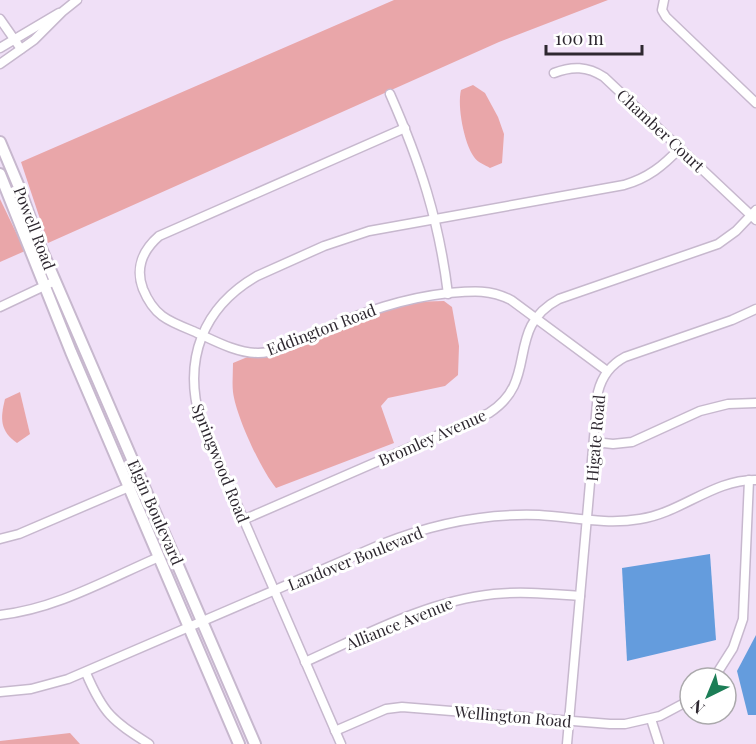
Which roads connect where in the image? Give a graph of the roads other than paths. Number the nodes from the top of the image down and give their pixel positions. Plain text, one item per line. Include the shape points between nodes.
1 (78, 0) edge
2 (664, 0) edge
3 (62, 12) junction
4 (0, 19) edge
5 (14, 39) junction
6 (0, 48) edge
7 (21, 49) junction
8 (0, 64) edge
9 (554, 73) dead end
10 (390, 94) dead end
11 (756, 103) edge
12 (405, 128) junction
13 (0, 142) edge
14 (680, 148) junction
15 (0, 174) edge
16 (754, 215) edge
17 (435, 217) junction
18 (55, 281) junction
19 (44, 285) junction
20 (448, 294) junction
21 (0, 306) edge
22 (756, 309) edge
23 (536, 317) junction
24 (202, 335) junction
25 (607, 371) junction
26 (756, 403) edge
27 (594, 442) junction
28 (752, 480) edge
29 (129, 487) junction
30 (587, 519) junction
31 (243, 520) junction
32 (0, 538) edge
33 (159, 557) junction
34 (274, 591) junction
35 (580, 596) junction
36 (0, 615) edge
37 (203, 622) junction
38 (190, 627) junction
39 (305, 662) junction
40 (722, 666) edge
41 (86, 673) junction
42 (0, 692) edge
43 (678, 708) edge
44 (651, 719) junction
45 (569, 721) junction
46 (335, 731) junction
47 (149, 744) edge
48 (239, 744) edge
49 (255, 744) edge
50 (341, 744) edge
51 (567, 744) edge
52 (659, 744) edge

1 - 3 street
2 - 11 street via 662,10 666,17
3 - 5 street
3 - 7 street
4 - 5 street
5 - 6 street
5 - 7 street
7 - 8 street
9 - 14 street, Chamber Court via 572,67 596,72
10 - 12 street
12 - 17 street
12 - 24 street, Eddington Road via 166,232 152,242 143,256 140,272 142,288 150,303 160,316
13 - 18 main road, Powell Road
14 - 16 street, Chamber Court
14 - 17 street, Springwood Road via 657,170 624,185
15 - 19 main road, Powell Road
16 - 23 street, Bromley Avenue via 718,244 559,299
17 - 20 street
17 - 24 street, Springwood Road via 345,238 257,276 222,302
18 - 19 street
18 - 37 main road, Elgin Boulevard
19 - 21 street
19 - 29 main road, Elgin Boulevard
20 - 23 street, Eddington Road via 493,292
20 - 24 street, Eddington Road via 381,306 267,352 239,350
22 - 25 street, Higate Road via 625,357
23 - 25 street, Eddington Road
23 - 31 street, Bromley Avenue via 527,333 515,385 497,408
24 - 31 street, Springwood Road via 194,363 196,405
25 - 27 street, Higate Road via 598,392
26 - 27 street via 700,411 632,442
27 - 30 street, Higate Road
28 - 30 street, Landover Boulevard via 729,483 657,515 627,521
28 - 40 street via 743,619
29 - 32 street via 19,534
29 - 33 main road, Elgin Boulevard
30 - 34 street, Landover Boulevard via 516,515 445,523 403,536
30 - 35 street, Higate Road
31 - 34 street, Springwood Road
33 - 36 street via 47,605
33 - 38 main road, Elgin Boulevard
34 - 37 street, Landover Boulevard
34 - 39 street, Springwood Road
35 - 39 street, Alliance Avenue via 512,592 455,600
35 - 45 street
37 - 38 street, Landover Boulevard
37 - 49 main road, Elgin Boulevard
38 - 41 street, Landover Boulevard
38 - 48 main road, Elgin Boulevard
39 - 46 street, Springwood Road
41 - 42 street, Landover Boulevard via 49,685
41 - 47 street via 109,715
43 - 44 street, Wellington Road
44 - 45 street, Wellington Road via 625,724
44 - 52 street
45 - 46 street, Wellington Road via 402,706
45 - 51 street
46 - 50 street, Springwood Road

